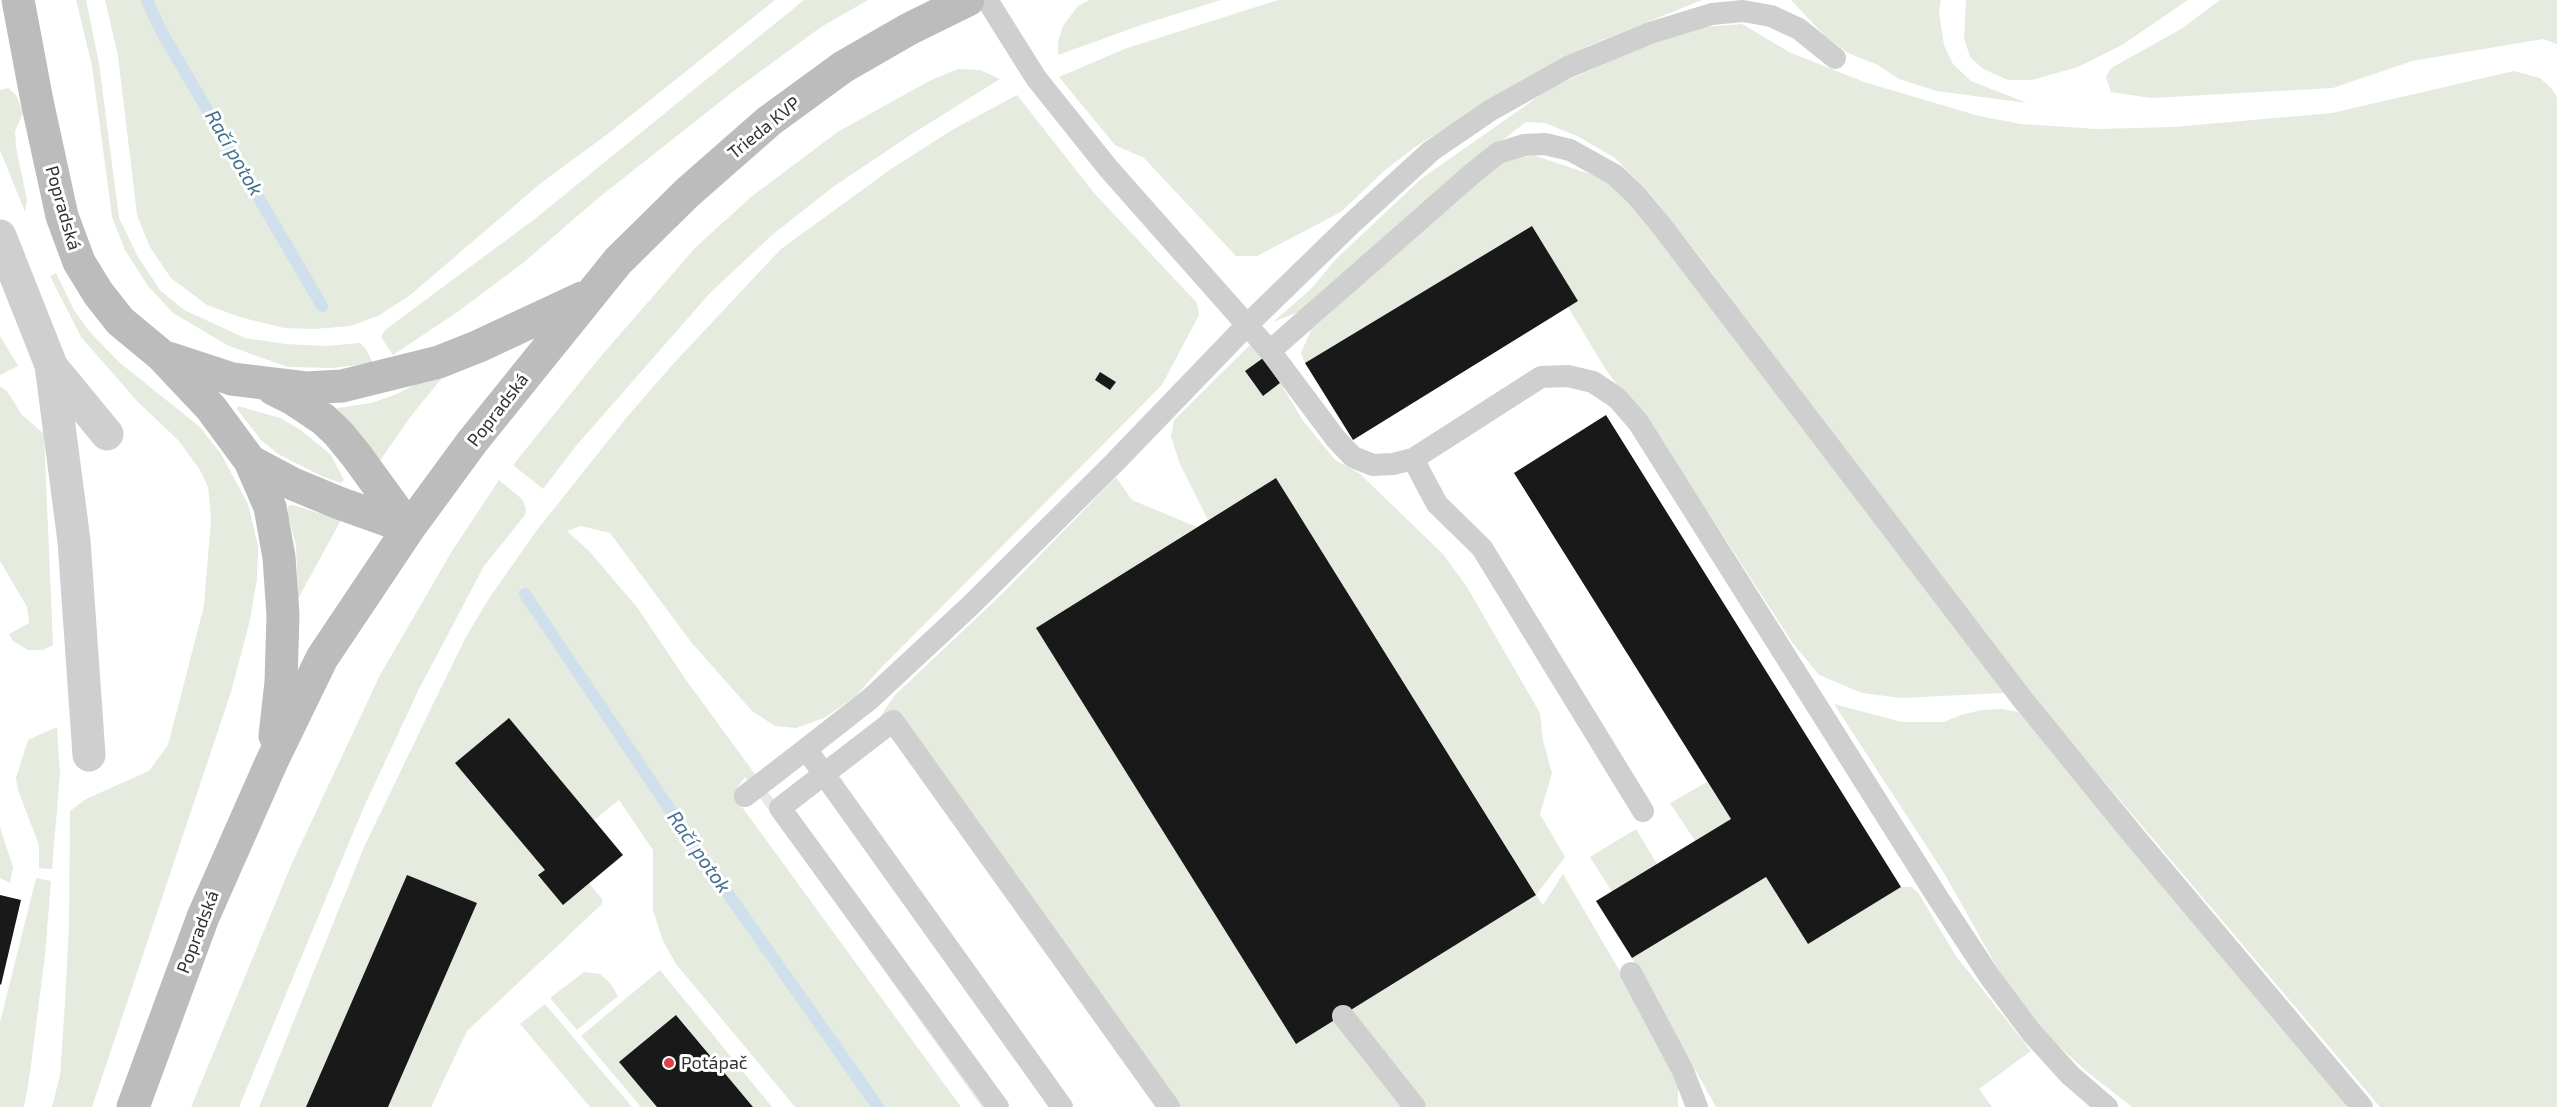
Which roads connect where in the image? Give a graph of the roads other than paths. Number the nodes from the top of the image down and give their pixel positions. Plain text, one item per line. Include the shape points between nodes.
1 (18, 0) edge
2 (968, 0) edge
3 (987, 0) edge
4 (1835, 58) dead end
5 (0, 236) edge
6 (10, 289) edge
7 (589, 294) junction
8 (1247, 325) junction
9 (1270, 351) junction
10 (161, 355) junction
11 (51, 365) junction
12 (261, 383) junction
13 (107, 434) dead end
14 (1413, 459) junction
15 (250, 461) junction
16 (409, 528) junction
17 (806, 749) junction
18 (89, 755) dead end
19 (272, 761) junction
20 (825, 774) junction
21 (745, 796) dead end
22 (1643, 811) dead end
23 (1631, 973) dead end
24 (1343, 1016) dead end
25 (133, 1107) edge
26 (998, 1107) edge
27 (1062, 1107) edge
28 (1169, 1107) edge
29 (1415, 1107) edge
30 (1697, 1107) edge
31 (2107, 1107) edge
32 (2362, 1107) edge

1 - 10 street, Popradská via 39,113 62,216 73,247 87,277 110,309
2 - 7 street, Trieda KVP via 843,67 769,121 687,193
3 - 8 lane via 1036,78 1108,168
4 - 8 lane via 1799,29 1771,16 1743,11 1713,14 1650,33 1568,67 1491,110 1431,151
5 - 6 street
6 - 11 street
7 - 12 street via 439,362 342,386 306,388
7 - 16 street, Popradská
8 - 9 lane
8 - 17 lane via 970,606 870,699
9 - 14 lane via 1353,457 1373,465
9 - 32 lane via 1498,153 1545,144 1570,150 1615,175 1661,225 2023,700
10 - 12 street via 232,379
10 - 15 street, Popradská via 211,408
11 - 13 street
11 - 18 street via 74,541
12 - 16 street via 293,399 338,433
14 - 22 lane via 1437,504 1482,548
14 - 31 lane via 1541,377 1568,376 1593,382 1617,398 1638,422 1990,976 2031,1032 2070,1075
15 - 16 street, Popradská via 293,484
15 - 19 street, Popradská via 270,507 279,557 283,615 281,682
16 - 19 street, Popradská via 322,658
17 - 20 lane
17 - 21 lane
19 - 25 street, Popradská via 202,917
20 - 26 lane via 780,808
20 - 27 lane
20 - 28 lane via 893,721
23 - 30 lane via 1683,1071
24 - 29 lane

